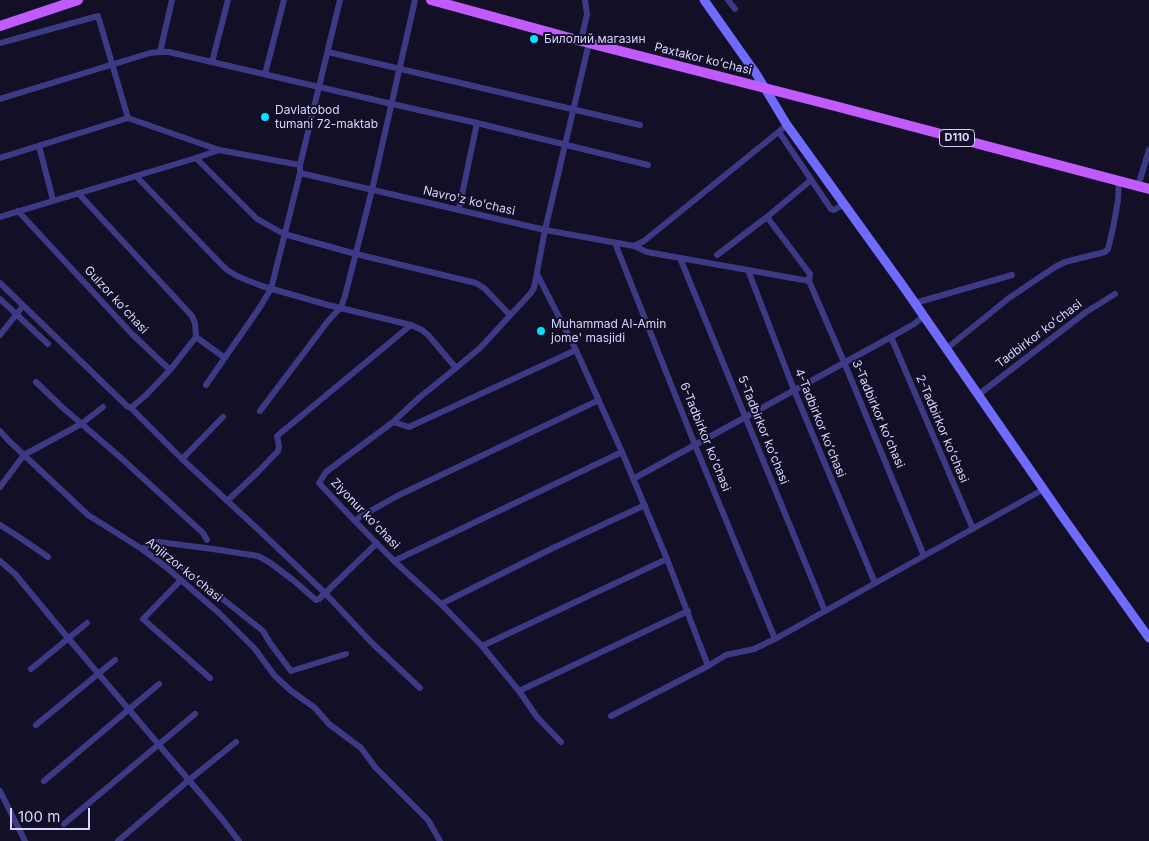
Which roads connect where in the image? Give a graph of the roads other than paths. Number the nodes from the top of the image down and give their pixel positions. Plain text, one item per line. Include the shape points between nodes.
1 (78, 0) edge
2 (172, 0) edge
3 (228, 0) edge
4 (284, 0) edge
5 (340, 0) edge
6 (415, 0) edge
7 (431, 0) edge
8 (585, 0) edge
9 (704, 0) edge
10 (728, 0) edge
11 (452, 3) edge
12 (734, 9) dead end
13 (0, 26) edge
14 (585, 42) junction
15 (0, 43) edge
16 (160, 52) junction
17 (328, 52) junction
18 (212, 62) junction
19 (112, 65) junction
20 (399, 68) junction
21 (265, 74) junction
22 (319, 86) junction
23 (765, 88) junction
24 (0, 99) edge
25 (392, 104) junction
26 (574, 109) junction
27 (128, 118) junction
28 (477, 123) junction
29 (640, 125) dead end
30 (787, 125) junction
31 (779, 132) junction
32 (566, 145) junction
33 (39, 146) junction
34 (219, 150) junction
35 (1149, 150) edge
36 (0, 158) edge
37 (196, 158) junction
38 (300, 165) junction
39 (648, 165) dead end
40 (300, 173) junction
41 (136, 176) junction
42 (811, 180) junction
43 (1119, 181) junction
44 (1138, 186) junction
45 (1149, 189) edge
46 (372, 190) junction
47 (78, 193) junction
48 (53, 200) junction
49 (839, 207) junction
50 (459, 209) junction
51 (18, 211) junction
52 (0, 217) edge
53 (767, 217) junction
54 (545, 230) junction
55 (284, 234) junction
56 (614, 244) junction
57 (634, 246) junction
58 (356, 254) junction
59 (717, 256) dead end
60 (680, 258) junction
61 (748, 270) junction
62 (537, 274) junction
63 (1012, 275) dead end
64 (809, 281) junction
65 (0, 283) edge
66 (271, 289) junction
67 (1115, 294) dead end
68 (0, 300) edge
69 (915, 303) junction
70 (23, 306) junction
71 (341, 307) junction
72 (16, 314) junction
73 (510, 315) junction
74 (924, 316) junction
75 (411, 325) junction
76 (0, 335) edge
77 (196, 337) junction
78 (891, 337) junction
79 (48, 344) dead end
80 (946, 349) junction
81 (576, 350) junction
82 (225, 358) junction
83 (844, 362) junction
84 (456, 368) junction
85 (170, 370) junction
86 (36, 382) dead end
87 (206, 385) dead end
88 (794, 390) junction
89 (978, 394) junction
90 (599, 400) junction
91 (103, 407) dead end
92 (131, 408) junction
93 (260, 411) dead end
94 (745, 417) junction
95 (223, 418) dead end
96 (393, 422) junction
97 (81, 424) junction
98 (0, 430) edge
99 (695, 445) junction
100 (622, 452) junction
101 (24, 455) junction
102 (182, 459) junction
103 (633, 479) junction
104 (0, 487) edge
105 (1044, 489) junction
106 (227, 501) junction
107 (645, 505) junction
108 (355, 521) junction
109 (0, 525) edge
110 (973, 529) junction
111 (207, 540) dead end
112 (156, 542) junction
113 (377, 543) junction
114 (142, 549) junction
115 (924, 556) junction
116 (48, 557) dead end
117 (667, 559) junction
118 (0, 561) edge
119 (394, 561) junction
120 (181, 580) junction
121 (875, 583) junction
122 (325, 593) junction
123 (441, 604) junction
124 (688, 611) junction
125 (825, 612) junction
126 (87, 623) dead end
127 (68, 638) junction
128 (1149, 638) edge
129 (775, 639) junction
130 (482, 646) junction
131 (346, 654) dead end
132 (115, 660) dead end
133 (708, 666) junction
134 (31, 669) dead end
135 (98, 674) junction
136 (210, 678) dead end
137 (159, 684) dead end
138 (420, 688) dead end
139 (519, 691) junction
140 (128, 710) junction
141 (195, 714) dead end
142 (611, 716) dead end
143 (36, 725) dead end
144 (236, 742) dead end
145 (561, 742) dead end
146 (159, 744) junction
147 (189, 780) junction
148 (44, 781) dead end
149 (0, 791) edge
150 (64, 824) dead end
151 (25, 841) edge
152 (118, 841) edge
153 (239, 841) edge
154 (440, 841) edge

1 - 13 main road
2 - 16 street
3 - 18 street
4 - 21 street
5 - 17 street
6 - 20 street
7 - 11 main road, Paxtakor koʻchasi / D110
8 - 14 street, Ziyonur koʻchasi
9 - 23 main road
10 - 12 street
11 - 14 main road, Paxtakor koʻchasi / D110
14 - 23 main road, Paxtakor koʻchasi / D110
14 - 26 street, Ziyonur koʻchasi
15 - 19 street via 98,16
16 - 18 street
16 - 19 street
17 - 20 street
17 - 22 street
18 - 21 street
19 - 24 street
19 - 27 street
20 - 25 street
20 - 26 street
21 - 22 street
22 - 25 street
22 - 38 street
23 - 30 main road
23 - 43 main road, D110
25 - 28 street
25 - 46 street
26 - 29 street
26 - 32 street, Ziyonur koʻchasi
27 - 33 street
27 - 34 street
28 - 32 street
28 - 50 street
30 - 31 street
30 - 49 main road
31 - 42 street
31 - 57 street
32 - 39 street
32 - 54 street, Ziyonur koʻchasi
33 - 36 street
33 - 48 street
34 - 37 street
34 - 38 street
35 - 44 street
37 - 41 street
37 - 55 street via 251,214
38 - 40 street
40 - 46 street, Navro'z ko'chasi
40 - 55 street
41 - 47 street
41 - 66 street via 228,270
42 - 49 street via 831,209
42 - 53 street
43 - 44 main road, D110
43 - 80 street via 1113,228 1105,252 1065,262 1044,274
44 - 45 main road, D110
46 - 50 street, Navro'z ko'chasi
46 - 58 street
47 - 48 street
47 - 77 street via 192,316
48 - 51 street
49 - 69 main road
50 - 54 street, Navro'z ko'chasi
51 - 52 street
51 - 85 street, Gulzor koʻchasi via 132,334
53 - 59 street
53 - 64 street, 3-Tadbirkor koʻchasi via 810,274
54 - 56 street, Navro'z ko'chasi
54 - 62 street, Ziyonur koʻchasi
55 - 58 street
55 - 66 street
56 - 57 street, Navro'z ko'chasi
56 - 99 street, 6-Tadbirkor koʻchasi
57 - 60 street, Navro'z ko'chasi via 647,252
58 - 71 street
58 - 73 street via 476,283
60 - 61 street, Navro'z ko'chasi
60 - 94 street, 5-Tadbirkor koʻchasi
61 - 64 street, Navro'z ko'chasi
61 - 88 street, 4-Tadbirkor koʻchasi
62 - 73 street, Ziyonur koʻchasi via 534,288
62 - 81 street
63 - 69 street
64 - 83 street, 3-Tadbirkor koʻchasi
65 - 70 street
66 - 71 street
66 - 82 street
67 - 89 street, Tadbirkor koʻchasi via 1086,312
68 - 72 street
69 - 74 main road
70 - 72 street
70 - 92 street
71 - 75 street
71 - 93 street
72 - 76 street
72 - 79 street
73 - 84 street, Ziyonur koʻchasi via 480,348
74 - 78 street
74 - 80 main road
75 - 84 street via 429,336
75 - 106 street via 277,436 278,451
77 - 82 street
77 - 85 street
78 - 83 street
78 - 110 street, 2-Tadbirkor koʻchasi
80 - 89 main road
81 - 90 street
81 - 96 street via 409,427
82 - 87 street
83 - 88 street
83 - 115 street, 3-Tadbirkor koʻchasi
84 - 96 street, Ziyonur koʻchasi
85 - 92 street
86 - 97 street
88 - 94 street
88 - 121 street, 4-Tadbirkor koʻchasi
89 - 105 main road
90 - 100 street
90 - 108 street via 397,496
91 - 97 street
92 - 102 street
94 - 99 street
94 - 125 street, 5-Tadbirkor koʻchasi
95 - 102 street
96 - 108 street, Ziyonur koʻchasi via 326,472 319,483
97 - 101 street
97 - 111 street
98 - 101 street, Anjirzor koʻchasi
99 - 103 street
99 - 129 street, 6-Tadbirkor koʻchasi
100 - 103 street
100 - 119 street
101 - 104 street
101 - 114 street, Anjirzor koʻchasi via 88,515
102 - 106 street
103 - 107 street
105 - 110 street
105 - 128 main road
106 - 122 street
107 - 117 street
107 - 123 street
108 - 113 street, Ziyonur koʻchasi
109 - 116 street
110 - 115 street
112 - 114 street
112 - 122 street via 258,556 316,600
112 - 131 street via 165,553 263,631 292,671
113 - 119 street, Ziyonur koʻchasi
113 - 122 street
114 - 120 street, Anjirzor koʻchasi
115 - 121 street
117 - 124 street
117 - 130 street
118 - 127 street via 15,574
119 - 123 street, Ziyonur koʻchasi
120 - 136 street via 143,619
120 - 154 street, Anjirzor koʻchasi via 240,633 290,690 361,748 375,767 428,820
121 - 125 street
122 - 138 street
123 - 130 street, Ziyonur koʻchasi
124 - 133 street
124 - 139 street
125 - 129 street
126 - 127 street
127 - 134 street
127 - 135 street
129 - 133 street via 754,649 726,654
130 - 139 street, Ziyonur koʻchasi
132 - 135 street
133 - 142 street
135 - 140 street
135 - 143 street
137 - 140 street
139 - 145 street, Ziyonur koʻchasi via 537,717
140 - 146 street
140 - 148 street
141 - 146 street
144 - 147 street
146 - 147 street
146 - 150 street
147 - 152 street
147 - 153 street
149 - 151 street

